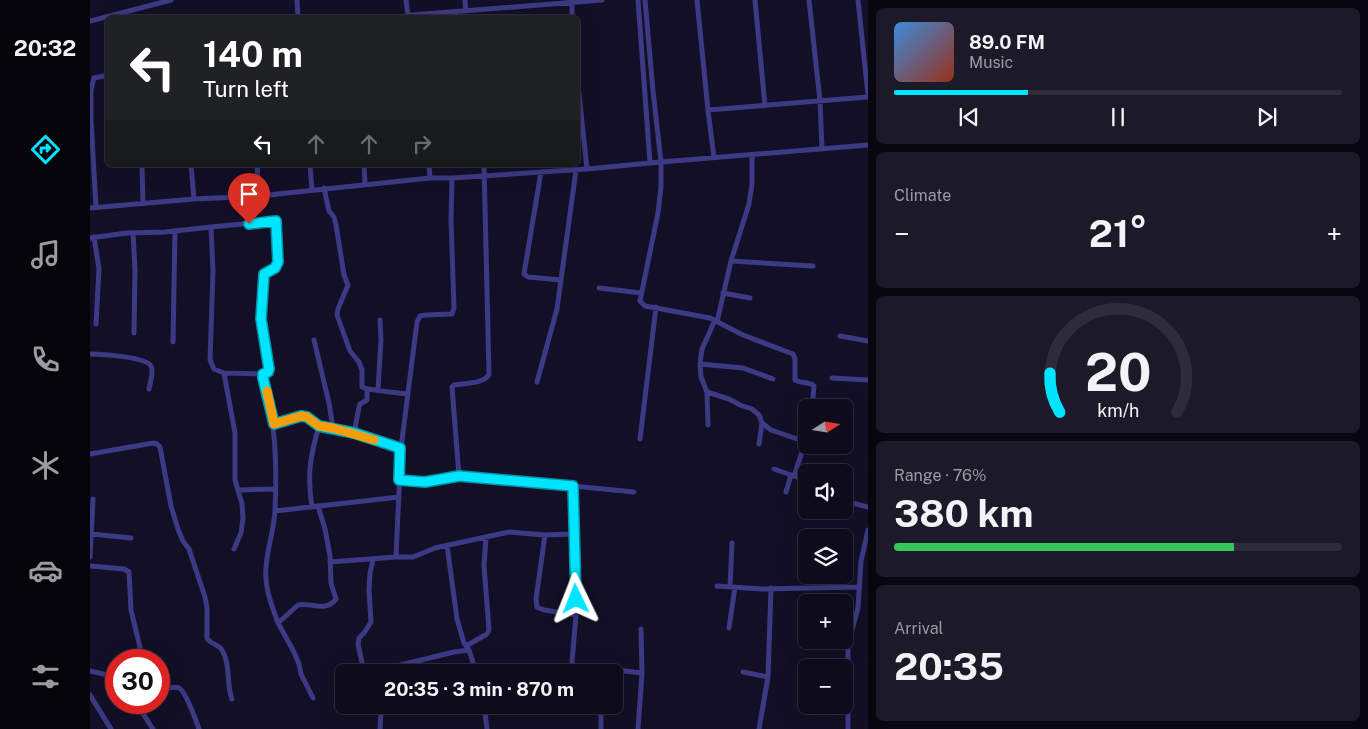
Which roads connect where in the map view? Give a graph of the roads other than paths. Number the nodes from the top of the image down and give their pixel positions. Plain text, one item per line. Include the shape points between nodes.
1 (171, 0) edge
2 (297, 0) edge
3 (406, 0) edge
4 (464, 0) edge
5 (602, 0) edge
6 (638, 0) edge
7 (646, 0) edge
8 (698, 0) edge
9 (755, 0) edge
10 (809, 0) edge
11 (858, 0) edge
12 (523, 3) edge
13 (572, 3) junction
14 (465, 9) junction
15 (113, 15) edge
16 (298, 15) edge
17 (408, 15) joint
18 (466, 15) edge
19 (572, 15) edge
20 (105, 17) edge
21 (90, 21) edge
22 (868, 30) edge
23 (860, 31) junction
24 (866, 58) edge
25 (105, 75) edge
26 (92, 77) edge
27 (868, 96) edge
28 (820, 102) junction
29 (580, 103) edge
30 (765, 106) junction
31 (708, 110) junction
32 (91, 120) edge
33 (868, 145) edge
34 (822, 149) junction
35 (91, 154) edge
36 (752, 155) junction
37 (714, 158) junction
38 (661, 162) junction
39 (650, 163) junction
40 (142, 167) edge
41 (191, 167) edge
42 (257, 167) edge
43 (310, 167) edge
44 (364, 167) edge
45 (429, 167) edge
46 (484, 167) edge
47 (536, 167) edge
48 (587, 169) junction
49 (576, 170) junction
50 (538, 172) junction
51 (486, 176) junction
52 (430, 178) junction
53 (452, 178) junction
54 (365, 184) junction
55 (324, 188) junction
56 (312, 189) junction
57 (259, 196) junction
58 (194, 199) junction
59 (144, 203) junction
60 (93, 207) edge
61 (211, 227) junction
62 (175, 231) junction
63 (133, 233) junction
64 (92, 238) edge
65 (731, 262) junction
66 (813, 266) dead end
67 (561, 280) junction
68 (599, 288) dead end
69 (641, 293) junction
70 (723, 293) junction
71 (750, 298) dead end
72 (656, 307) junction
73 (380, 320) dead end
74 (716, 321) junction
75 (96, 324) dead end
76 (134, 333) dead end
77 (840, 336) dead end
78 (314, 340) dead end
79 (868, 341) edge
80 (173, 342) dead end
81 (90, 354) edge
82 (700, 364) junction
83 (224, 373) junction
84 (263, 374) junction
85 (832, 378) dead end
86 (773, 380) dead end
87 (868, 380) edge
88 (536, 382) dead end
89 (149, 389) dead end
90 (378, 389) junction
91 (368, 390) junction
92 (706, 392) junction
93 (408, 394) junction
94 (813, 399) edge
95 (762, 423) junction
96 (274, 424) junction
97 (708, 425) dead end
98 (319, 426) junction
99 (333, 428) junction
100 (354, 433) junction
101 (798, 438) edge
102 (640, 439) dead end
103 (759, 444) dead end
104 (400, 448) junction
105 (90, 454) edge
106 (801, 454) edge
107 (774, 469) dead end
108 (459, 476) junction
109 (793, 476) junction
110 (798, 478) edge
111 (399, 480) junction
112 (573, 486) junction
113 (275, 489) junction
114 (238, 490) junction
115 (634, 492) dead end
116 (786, 492) dead end
117 (398, 497) junction
118 (93, 499) dead end
119 (853, 503) edge
120 (314, 507) junction
121 (868, 507) edge
122 (275, 511) junction
123 (868, 530) edge
124 (91, 534) junction
125 (573, 534) junction
126 (545, 535) junction
127 (486, 537) junction
128 (131, 538) dead end
129 (732, 543) dead end
130 (447, 545) junction
131 (234, 549) dead end
132 (90, 557) edge
133 (396, 557) junction
134 (373, 560) junction
135 (330, 562) junction
136 (90, 566) edge
137 (717, 586) dead end
138 (732, 587) junction
139 (859, 587) junction
140 (771, 588) junction
141 (576, 615) junction
142 (278, 623) junction
143 (729, 628) dead end
144 (641, 629) dead end
145 (467, 648) junction
146 (140, 649) edge
147 (362, 664) edge
148 (405, 664) edge
149 (473, 664) edge
150 (573, 664) edge
151 (90, 671) edge
152 (623, 672) edge
153 (743, 672) dead end
154 (642, 673) junction
155 (105, 674) edge
156 (768, 677) junction
157 (170, 688) edge
158 (90, 696) edge
159 (313, 698) dead end
160 (232, 699) dead end
161 (143, 714) edge
162 (379, 714) edge
163 (485, 714) edge
164 (601, 714) edge
165 (111, 729) edge
166 (153, 729) edge
167 (199, 729) edge
168 (380, 729) edge
169 (487, 729) edge
170 (601, 729) edge
171 (638, 729) edge
172 (759, 729) edge
173 (848, 729) edge

1 - 15 street
2 - 16 street
3 - 17 street
4 - 14 street
5 - 13 street
6 - 39 street
7 - 38 street
8 - 31 street
9 - 30 street
10 - 28 street
11 - 23 street
12 - 13 street
12 - 14 street
13 - 19 street
14 - 17 street
14 - 18 street
20 - 21 street
22 - 23 street
23 - 24 street
24 - 27 street
25 - 26 street
26 - 32 street
27 - 28 street
28 - 30 street
28 - 34 street
29 - 48 street
30 - 31 street
31 - 37 street
32 - 35 street
33 - 34 street
34 - 36 street
35 - 60 street
36 - 37 street
36 - 65 street via 749,204
37 - 38 street
38 - 39 street
38 - 69 street via 658,213
39 - 48 street
40 - 59 street
41 - 58 street
42 - 57 street
43 - 56 street
44 - 54 street
45 - 52 street
46 - 51 street
47 - 50 street
48 - 49 street
49 - 50 street
49 - 67 street
50 - 51 street
50 - 67 street via 524,274
51 - 53 street
51 - 108 street via 489,374 484,380 452,387
52 - 53 street
52 - 54 street
53 - 93 street via 450,220 454,312 420,316 418,319
54 - 55 street
55 - 56 street
55 - 91 street via 329,211 334,216 348,285 337,316 350,351 362,370 362,387
56 - 57 street
57 - 58 street
58 - 59 street
59 - 60 street
61 - 62 street
61 - 83 street via 210,360 214,369
61 - 84 street via 276,221 278,262 275,268 264,274 263,279 261,319 269,369
62 - 63 street
62 - 80 street
63 - 64 street
63 - 76 street
64 - 75 street via 99,269
65 - 66 street
65 - 70 street
67 - 88 street via 557,309
68 - 69 street
69 - 72 street via 642,304
70 - 71 street
70 - 74 street
72 - 74 street
72 - 102 street
73 - 90 street
74 - 82 street via 702,349
74 - 94 street via 793,354 796,380 814,386
77 - 79 street
78 - 99 street
81 - 89 street via 147,362 152,370
82 - 86 street via 743,368
82 - 92 street
83 - 84 street
83 - 114 street via 235,433 234,466
84 - 96 street
85 - 87 street
90 - 91 street
90 - 93 street
91 - 100 street via 367,400 359,407
92 - 95 street via 756,411
92 - 97 street
93 - 104 street
95 - 101 street via 771,430
95 - 103 street
96 - 98 street via 301,416
96 - 113 street
98 - 99 street
98 - 120 street via 310,456 309,488
99 - 100 street
100 - 104 street
104 - 111 street
105 - 160 street via 153,443 160,447 171,506 205,598 207,638 224,654
106 - 109 street
107 - 109 street
108 - 111 street via 425,482
108 - 112 street
109 - 110 street
109 - 116 street
111 - 117 street
112 - 115 street
112 - 125 street
113 - 114 street
113 - 122 street
114 - 131 street via 243,518
117 - 120 street
117 - 133 street
118 - 124 street
119 - 121 street
120 - 122 street
120 - 135 street via 325,529
122 - 142 street via 266,568 268,590
123 - 139 street
124 - 128 street
124 - 132 street
125 - 126 street
125 - 141 street
126 - 127 street via 509,532
126 - 141 street via 537,607
127 - 130 street
127 - 145 street via 484,572 489,630
129 - 138 street
130 - 133 street via 413,557
130 - 145 street via 457,619
133 - 134 street
134 - 135 street
134 - 147 street via 369,590 371,622 358,644
135 - 142 street via 336,601 323,607 298,605
136 - 146 street via 129,572 131,610
137 - 138 street
138 - 140 street
138 - 143 street
139 - 140 street
139 - 173 street via 858,608 848,644
140 - 156 street
141 - 150 street
142 - 159 street
144 - 154 street
145 - 148 street
145 - 149 street
151 - 155 street
152 - 154 street
153 - 156 street
154 - 171 street
156 - 172 street
157 - 167 street via 180,688
158 - 165 street
161 - 166 street
162 - 168 street
163 - 169 street
164 - 170 street

